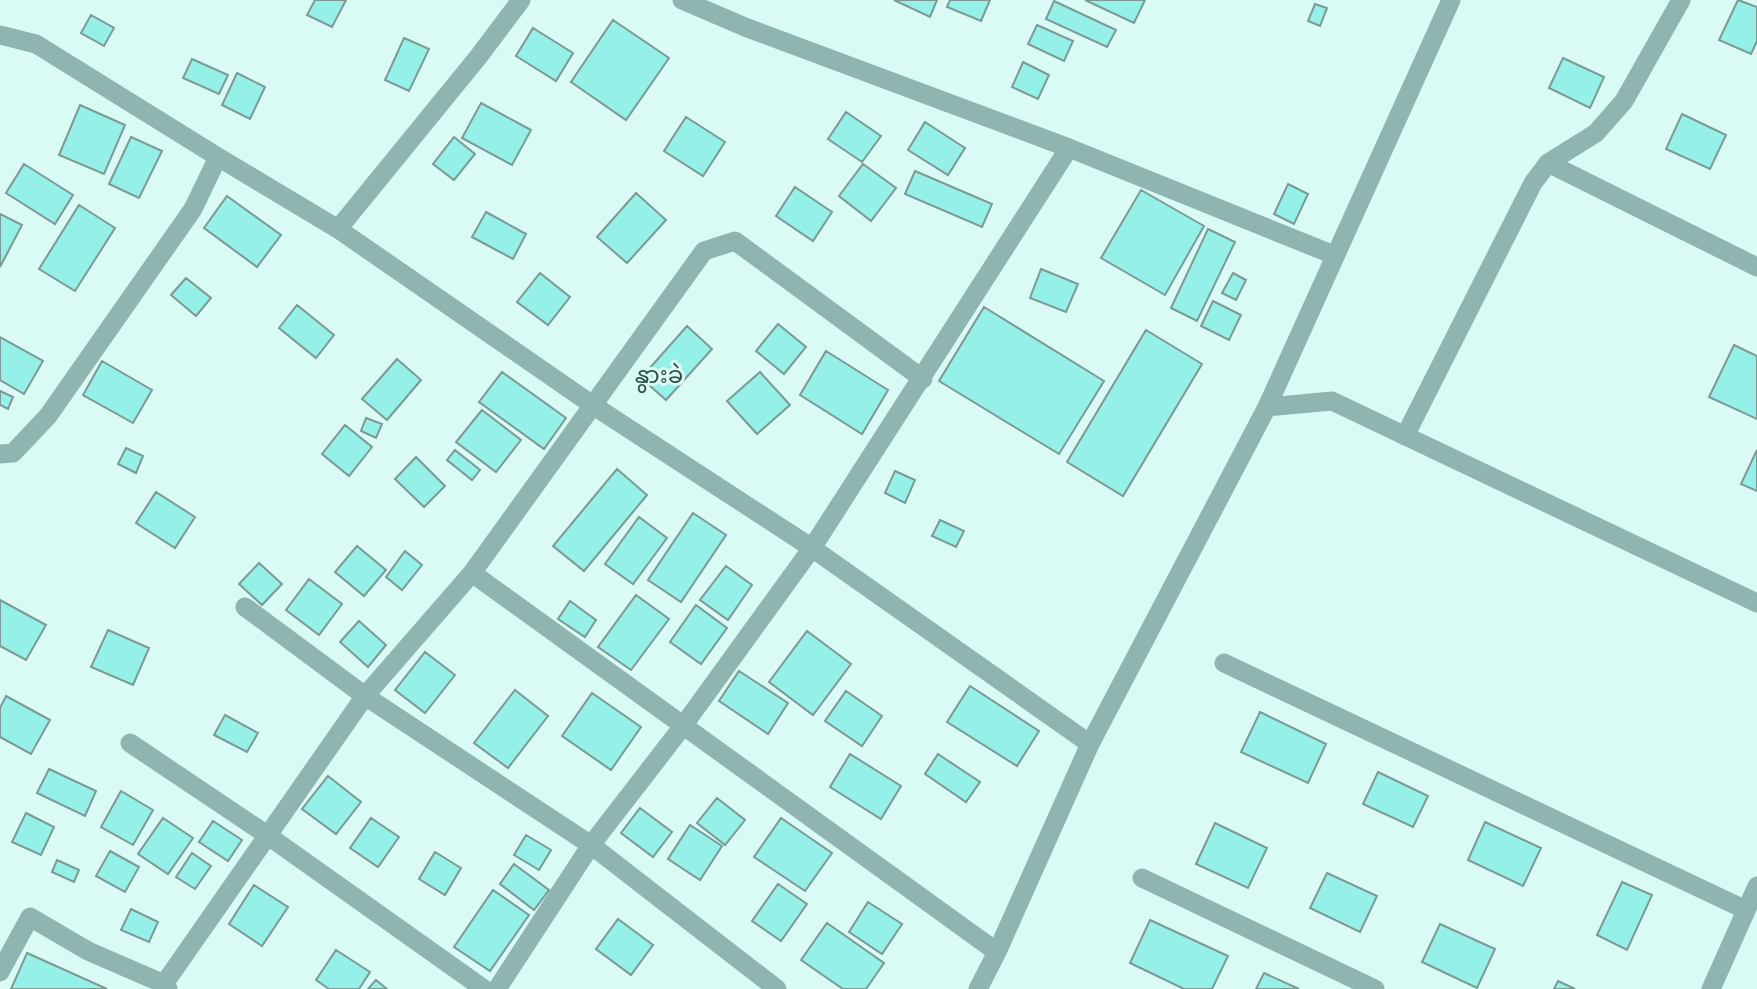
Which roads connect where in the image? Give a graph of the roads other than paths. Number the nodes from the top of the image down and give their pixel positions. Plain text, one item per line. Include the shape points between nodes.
1 (521, 0) edge
2 (682, 0) edge
3 (1451, 0) edge
4 (1681, 0) edge
5 (0, 35) edge
6 (1069, 148) junction
7 (218, 158) junction
8 (1548, 163) junction
9 (338, 229) junction
10 (1335, 255) junction
11 (1757, 267) edge
12 (923, 379) junction
13 (594, 406) junction
14 (1267, 407) junction
15 (1405, 436) junction
16 (0, 454) edge
17 (812, 548) junction
18 (472, 573) junction
19 (1757, 603) edge
20 (245, 607) dead end
21 (1224, 663) dead end
22 (365, 696) junction
23 (683, 726) junction
24 (130, 743) dead end
25 (1090, 744) junction
26 (267, 835) junction
27 (591, 845) junction
28 (1142, 878) dead end
29 (1757, 886) edge
30 (1746, 909) junction
31 (997, 952) junction
32 (0, 972) edge
33 (166, 987) edge
34 (484, 989) edge
35 (497, 989) edge
36 (777, 989) edge
37 (978, 989) edge
38 (1375, 989) edge
39 (1711, 989) edge

1 - 9 street
2 - 6 street
3 - 10 street
4 - 8 street via 1624,101 1596,133
5 - 7 street via 36,44
6 - 10 street
6 - 12 street
7 - 9 street
7 - 16 street via 193,209 48,416 13,453
8 - 11 street
8 - 15 street via 1533,183
9 - 13 street
10 - 14 street
12 - 13 street via 736,241 704,251
12 - 17 street
13 - 17 street
13 - 18 street
14 - 15 street via 1332,401
14 - 25 street
15 - 19 street
17 - 23 street
17 - 25 street
18 - 22 street
18 - 23 street
20 - 22 street
21 - 30 street
22 - 26 street
22 - 27 street
23 - 27 street
23 - 31 street
24 - 26 street
25 - 31 street
26 - 33 street
26 - 34 street
27 - 35 street
27 - 36 street
28 - 38 street
29 - 30 street
30 - 39 street
31 - 37 street
32 - 33 street via 30,917 88,951

